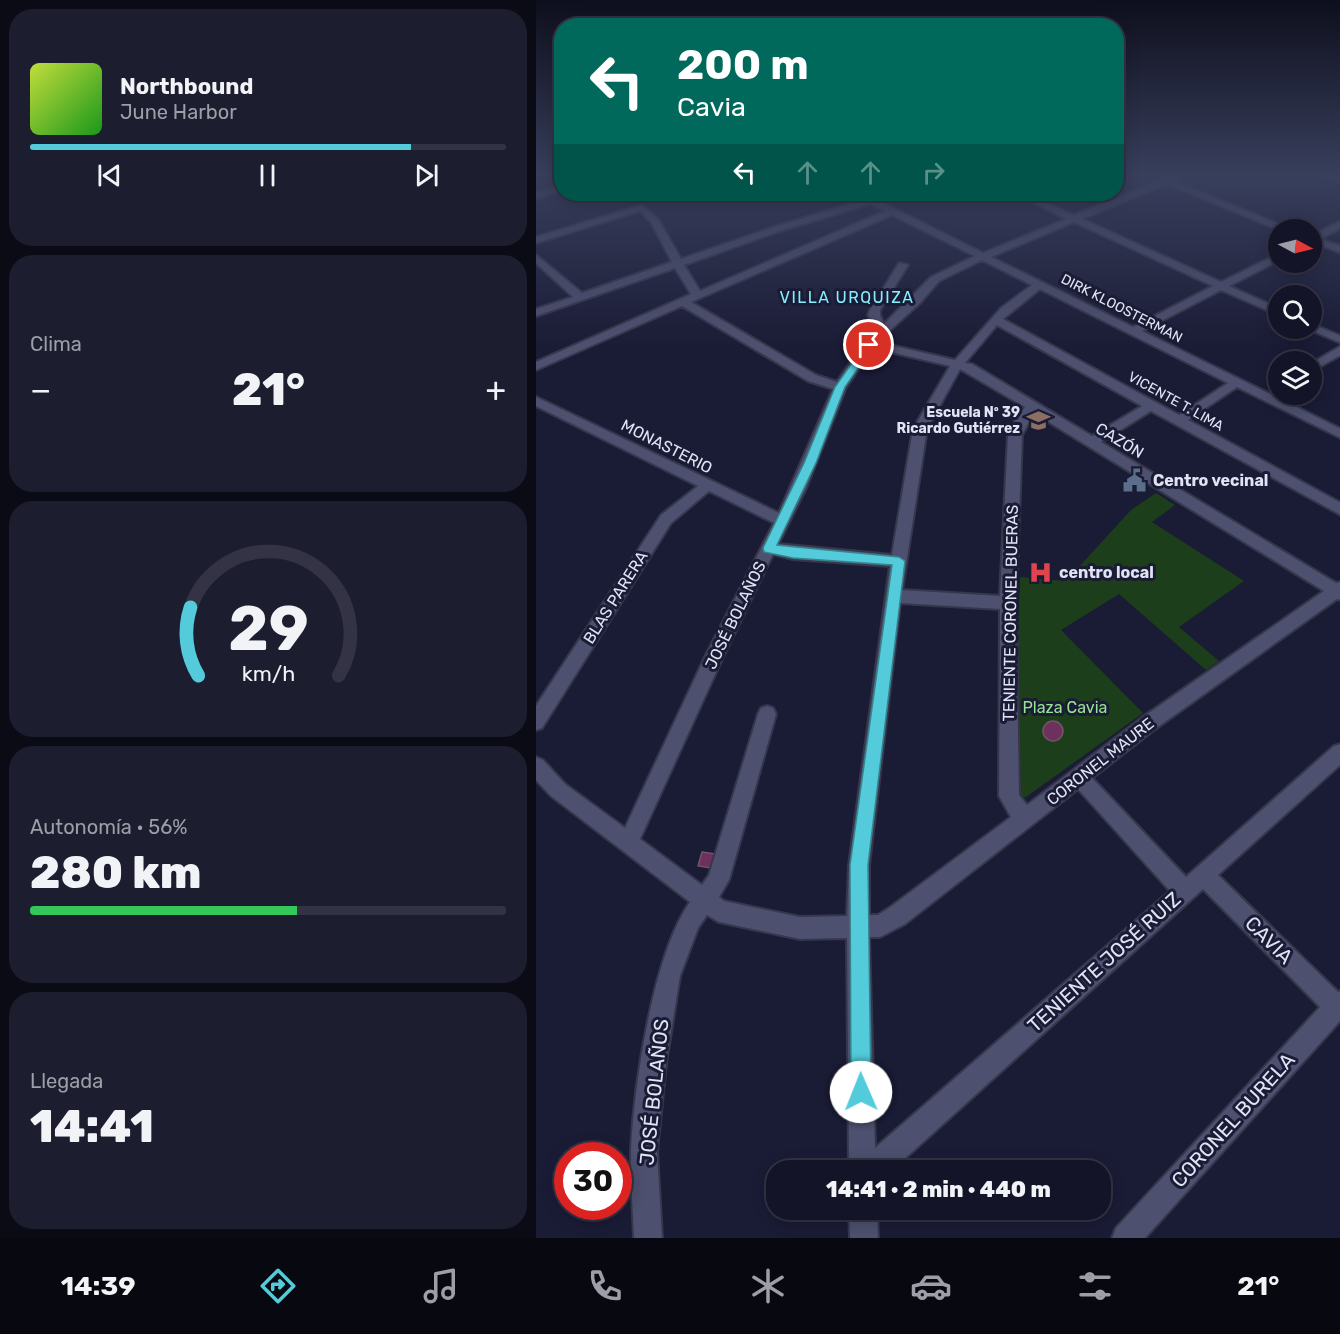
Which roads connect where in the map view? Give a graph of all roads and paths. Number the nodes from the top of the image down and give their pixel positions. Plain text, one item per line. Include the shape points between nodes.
1 (557, 234) edge
2 (662, 234) edge
3 (764, 234) edge
4 (839, 234) edge
5 (938, 234) edge
6 (1035, 234) edge
7 (1108, 234) edge
8 (536, 240) edge
9 (1322, 243) edge
10 (1340, 250) edge
11 (982, 255) junction
12 (536, 258) edge
13 (1268, 261) edge
14 (678, 265) junction
15 (903, 265) dead end
16 (1040, 284) junction
17 (1222, 286) junction
18 (700, 296) junction
19 (581, 298) junction
20 (685, 303) junction
21 (1268, 307) edge
22 (536, 313) edge
23 (996, 320) junction
24 (1135, 330) junction
25 (883, 331) junction
26 (1322, 332) edge
27 (1340, 340) edge
28 (869, 345) junction
29 (1340, 349) edge
30 (1322, 361) edge
31 (960, 364) junction
32 (536, 366) edge
33 (1238, 382) junction
34 (840, 387) junction
35 (1266, 397) joint
36 (536, 401) edge
37 (1152, 405) junction
38 (1032, 407) junction
39 (1180, 420) junction
40 (1340, 434) edge
41 (1092, 442) junction
42 (708, 485) junction
43 (1340, 510) edge
44 (782, 521) junction
45 (769, 548) junction
46 (899, 561) junction
47 (1339, 591) edge
48 (893, 596) junction
49 (1008, 603) junction
50 (767, 714) dead end
51 (536, 722) edge
52 (1340, 752) edge
53 (536, 766) edge
54 (1080, 778) junction
55 (1026, 818) junction
56 (629, 841) junction
57 (1202, 874) junction
58 (1183, 890) junction
59 (706, 900) junction
60 (858, 927) junction
61 (1338, 1004) edge
62 (862, 1160) edge
63 (881, 1160) edge
64 (863, 1220) edge
65 (648, 1238) edge
66 (864, 1238) edge
67 (1126, 1238) edge

1 - 8 street
2 - 14 street
3 - 14 street
4 - 18 street
5 - 11 street, DIRK KLOOSTERMAN
6 - 11 street, JOSÉ BOLAÑOS
7 - 17 street
9 - 10 street
11 - 16 street, DIRK KLOOSTERMAN
11 - 25 street, JOSÉ BOLAÑOS via 935,279
12 - 19 street
13 - 17 street
14 - 18 street via 692,290
14 - 19 street
15 - 25 street via 875,310
16 - 23 street
16 - 24 street, DIRK KLOOSTERMAN
17 - 21 street
17 - 24 street
18 - 20 street
19 - 22 street
20 - 32 street
20 - 34 street via 812,378
23 - 31 street via 979,335
23 - 37 street, VICENTE T. LIMA
24 - 33 street, DIRK KLOOSTERMAN
25 - 28 street, JOSÉ BOLAÑOS
26 - 27 street
28 - 31 street, CAZÓN
28 - 34 street, JOSÉ BOLAÑOS
29 - 30 street
31 - 38 street, CAZÓN
31 - 46 street via 920,429
33 - 35 street, DIRK KLOOSTERMAN
33 - 39 street
34 - 44 street, JOSÉ BOLAÑOS
35 - 40 street, DIRK KLOOSTERMAN
36 - 42 street, MONASTERIO
37 - 39 street, VICENTE T. LIMA
37 - 41 street
38 - 41 street, CAZÓN
38 - 49 street, TENIENTE CORONEL BUERAS via 1015,435
39 - 43 street, VICENTE T. LIMA
41 - 47 street, CAZÓN
42 - 44 street, MONASTERIO
42 - 51 street, BLAS PARERA via 666,519
44 - 45 street, JOSÉ BOLAÑOS
45 - 46 street
45 - 56 street, JOSÉ BOLAÑOS
46 - 48 street
47 - 54 street, CORONEL MAURE via 1149,723
48 - 49 street
48 - 60 street via 859,865
49 - 55 street, TENIENTE CORONEL BUERAS via 1010,796
50 - 59 street, JOSÉ BOLAÑOS via 719,880
52 - 57 street, TENIENTE JOSÉ RUIZ
53 - 56 street, CORONEL MAURE via 558,790
54 - 55 street, CORONEL MAURE
54 - 58 street
55 - 60 street, CORONEL MAURE via 898,916 880,926
56 - 59 street, CORONEL MAURE
57 - 58 street, TENIENTE JOSÉ RUIZ
57 - 61 street, CAVIA
58 - 63 street, TENIENTE JOSÉ RUIZ
59 - 60 street, CORONEL MAURE via 719,911 773,924 800,928
59 - 65 street, JOSÉ BOLAÑOS via 689,922 669,976 654,1063 644,1151
60 - 62 street
61 - 67 street, CORONEL BURELA
64 - 66 street

